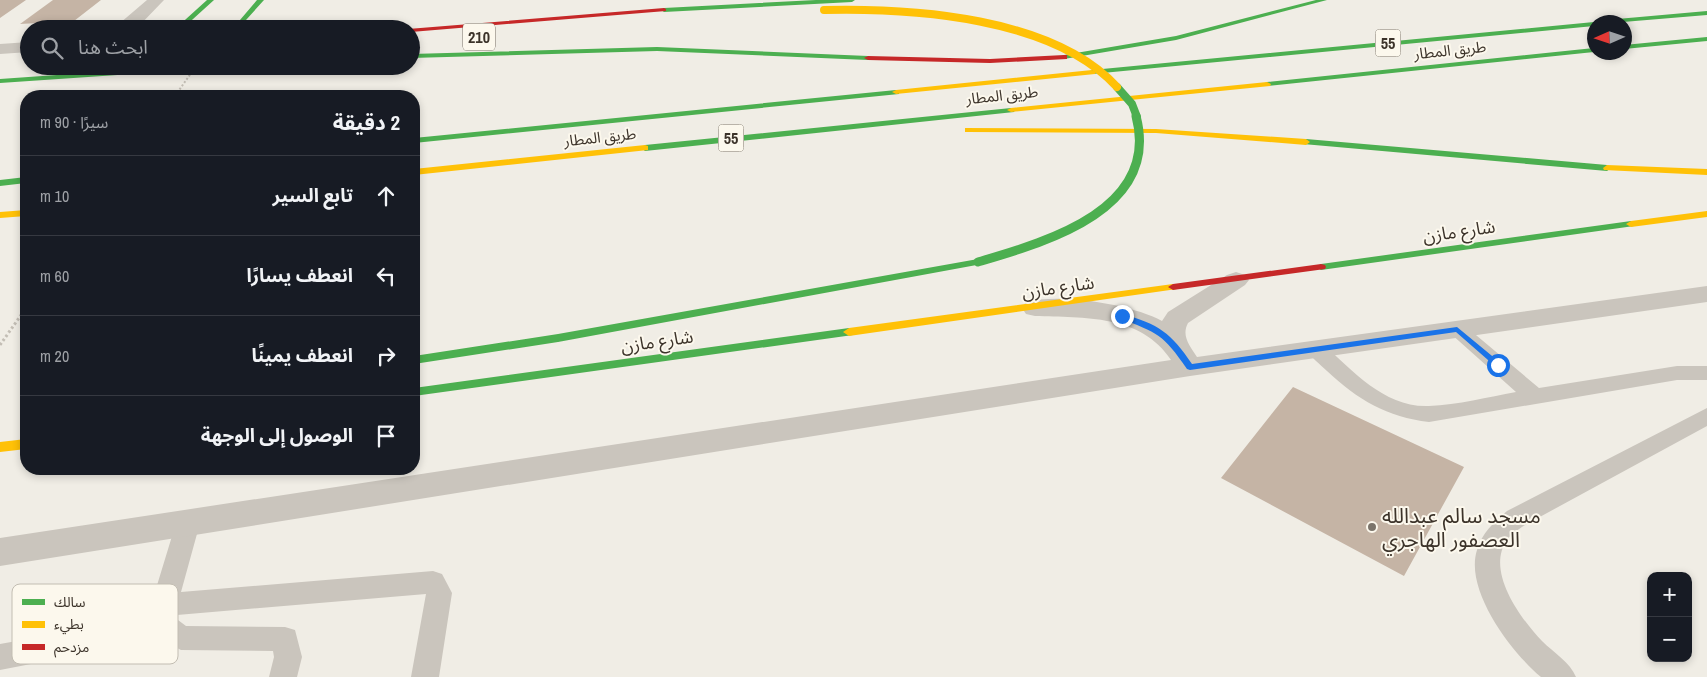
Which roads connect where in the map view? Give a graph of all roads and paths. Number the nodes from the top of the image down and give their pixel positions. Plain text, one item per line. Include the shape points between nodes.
1 (156, 0) edge
2 (211, 0) edge
3 (261, 0) edge
4 (852, 0) edge
5 (1324, 0) edge
6 (795, 1) edge
7 (1707, 13) edge
8 (135, 20) edge
9 (188, 20) edge
10 (243, 20) edge
11 (1632, 20) edge
12 (686, 21) dead end
13 (1587, 25) edge
14 (420, 29) edge
15 (1707, 39) edge
16 (1632, 46) edge
17 (20, 48) edge
18 (0, 50) edge
19 (1587, 51) edge
20 (420, 56) edge
21 (1026, 60) junction
22 (20, 71) edge
23 (928, 71) dead end
24 (0, 74) edge
25 (80, 75) edge
26 (190, 75) edge
27 (0, 81) edge
28 (179, 90) edge
29 (932, 130) dead end
30 (960, 130) dead end
31 (800, 131) junction
32 (420, 140) edge
33 (420, 171) edge
34 (1707, 172) edge
35 (20, 180) edge
36 (0, 182) edge
37 (20, 213) edge
38 (1707, 214) edge
39 (0, 215) edge
40 (1236, 280) junction
41 (1707, 294) edge
42 (1034, 308) junction
43 (20, 317) edge
44 (1457, 329) junction
45 (1173, 342) junction
46 (0, 345) edge
47 (1316, 349) junction
48 (420, 359) edge
49 (1190, 367) junction
50 (1707, 373) edge
51 (420, 391) edge
52 (1535, 397) junction
53 (1707, 416) edge
54 (20, 445) edge
55 (0, 447) edge
56 (188, 524) junction
57 (0, 552) edge
58 (172, 584) edge
59 (178, 613) edge
60 (178, 634) edge
61 (283, 677) edge
62 (425, 677) edge
63 (1562, 677) edge

1 - 8 street
2 - 9 main road
3 - 10 main road
4 - 6 main road
5 - 21 main road via 1173,40
6 - 14 main road
7 - 11 main road
12 - 48 main road, bridge via 877,8 932,12 985,21 1035,36 1078,56 1112,81 1135,110 1143,143 1133,177 1102,211 1049,240 978,262 558,338
13 - 32 main road, طريق المطار / 55
15 - 16 main road
17 - 18 street
19 - 31 main road, طريق المطار / 55
20 - 21 main road via 655,48 912,60
21 - 23 main road
22 - 24 main road
25 - 27 main road
26 - 28 path, bridge
29 - 31 main road
30 - 34 main road via 1057,128 1216,134 1580,167
31 - 33 main road, طريق المطار / 55
35 - 36 main road
37 - 39 main road
38 - 40 main road, شارع مازن
40 - 42 main road, شارع مازن
40 - 45 street via 1177,318 1171,329
41 - 44 street
42 - 45 street via 1098,311 1122,316 1159,331
42 - 51 main road, شارع مازن
43 - 46 path
44 - 47 street
44 - 52 lane
45 - 49 street
47 - 49 street
47 - 52 lane via 1368,396 1398,410 1429,414
49 - 56 street
50 - 52 lane via 1677,373
53 - 63 lane via 1516,518 1498,533 1489,554 1489,580 1502,610 1525,642
54 - 55 main road
56 - 57 street
56 - 58 lane
59 - 62 lane via 433,582 439,593
60 - 61 lane via 181,638 285,639 288,657

